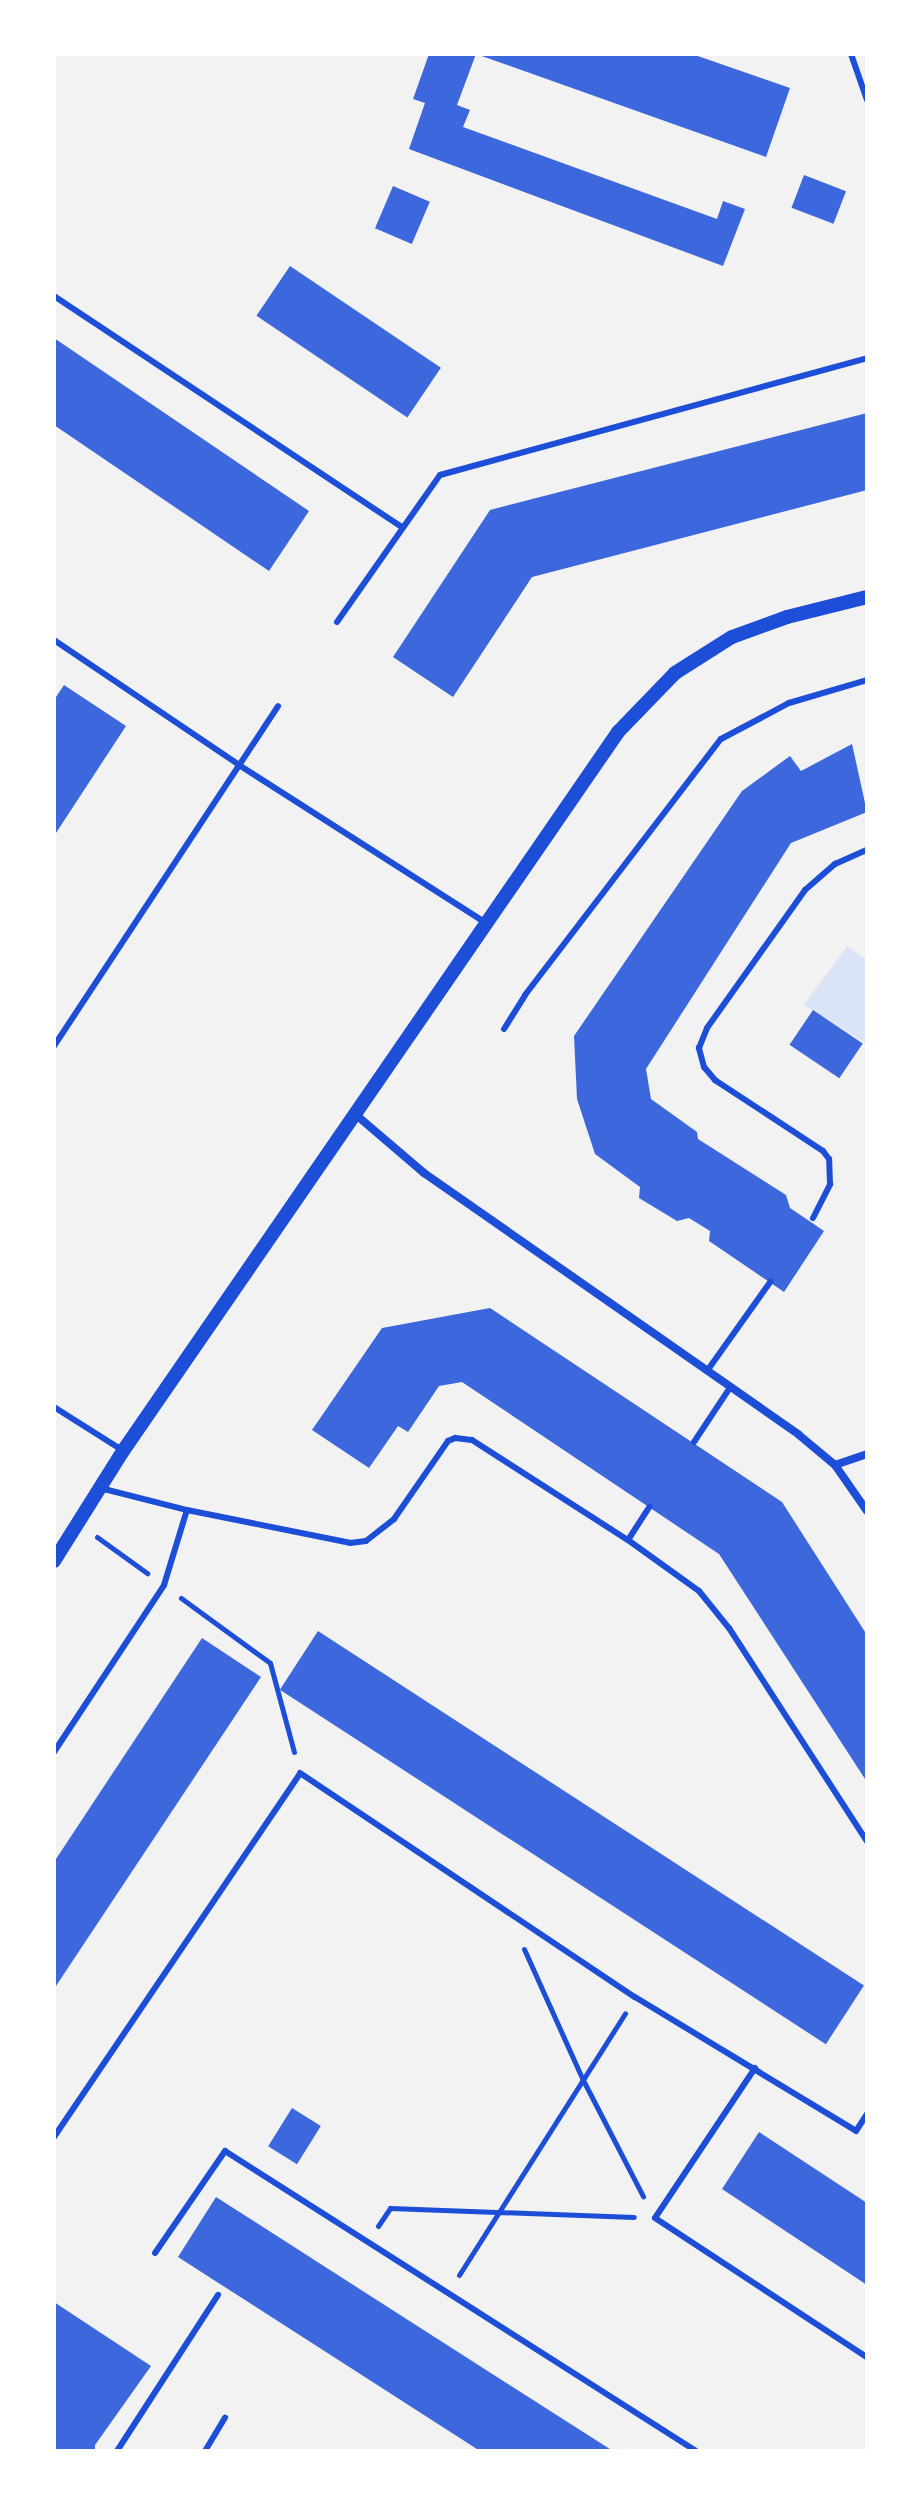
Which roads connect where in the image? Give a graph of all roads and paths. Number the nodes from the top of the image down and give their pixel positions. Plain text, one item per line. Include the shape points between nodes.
1 (851, 54) edge
2 (867, 100) edge
3 (54, 296) edge
4 (867, 358) edge
5 (402, 527) junction
6 (867, 597) edge
7 (337, 622) dead end
8 (54, 640) edge
9 (867, 680) edge
10 (278, 706) dead end
11 (239, 765) junction
12 (867, 850) edge
13 (486, 923) junction
14 (504, 1029) dead end
15 (54, 1046) edge
16 (355, 1114) junction
17 (813, 1218) dead end
18 (771, 1281) dead end
19 (707, 1371) junction
20 (731, 1386) junction
21 (54, 1407) edge
22 (694, 1442) dead end
23 (123, 1451) junction
24 (867, 1454) edge
25 (835, 1465) junction
26 (100, 1488) junction
27 (650, 1506) dead end
28 (187, 1510) junction
29 (867, 1511) edge
30 (79, 1524) junction
31 (628, 1540) junction
32 (54, 1561) edge
33 (164, 1585) junction
34 (54, 1752) edge
35 (300, 1773) junction
36 (867, 1841) edge
37 (506, 1910) junction
38 (635, 1997) junction
39 (755, 2068) junction
40 (583, 2080) junction
41 (867, 2114) edge
42 (56, 2128) edge
43 (54, 2137) edge
44 (501, 2213) junction
45 (655, 2218) junction
46 (367, 2244) junction
47 (155, 2253) dead end
48 (447, 2293) junction
49 (218, 2295) dead end
50 (867, 2357) edge
51 (225, 2418) dead end
52 (117, 2451) edge
53 (205, 2451) edge
54 (696, 2451) edge

1 - 2 lane
3 - 5 lane
4 - 5 lane via 440,475
5 - 7 lane
6 - 13 street via 758,626 675,673 618,732
8 - 11 lane
9 - 14 lane via 789,703 721,739 552,958
10 - 11 lane
11 - 13 lane
11 - 15 lane
12 - 17 lane via 835,864 805,890 707,1028 699,1048 704,1067 715,1080 829,1159 830,1184
13 - 16 street
16 - 19 street via 424,1173
16 - 23 street
18 - 19 lane
19 - 20 street
20 - 22 lane
20 - 25 street
21 - 23 lane
23 - 26 street
24 - 25 street
25 - 29 street
26 - 28 lane
26 - 30 street
27 - 31 lane
28 - 31 lane via 332,1541 366,1541 394,1519 448,1441 464,1438
28 - 33 lane
30 - 32 street
30 - 33 path
31 - 36 lane via 679,1574 715,1608
33 - 34 lane
33 - 35 path via 270,1663
35 - 37 lane
35 - 42 lane
37 - 38 lane
37 - 40 path
38 - 39 lane
38 - 40 path
39 - 41 lane via 856,2131
39 - 45 lane
40 - 44 path
40 - 45 path
42 - 43 lane
44 - 45 path
44 - 46 path via 390,2208
44 - 48 path
45 - 50 lane
46 - 47 lane via 225,2151
46 - 48 lane
48 - 54 lane
49 - 52 lane
51 - 53 lane

